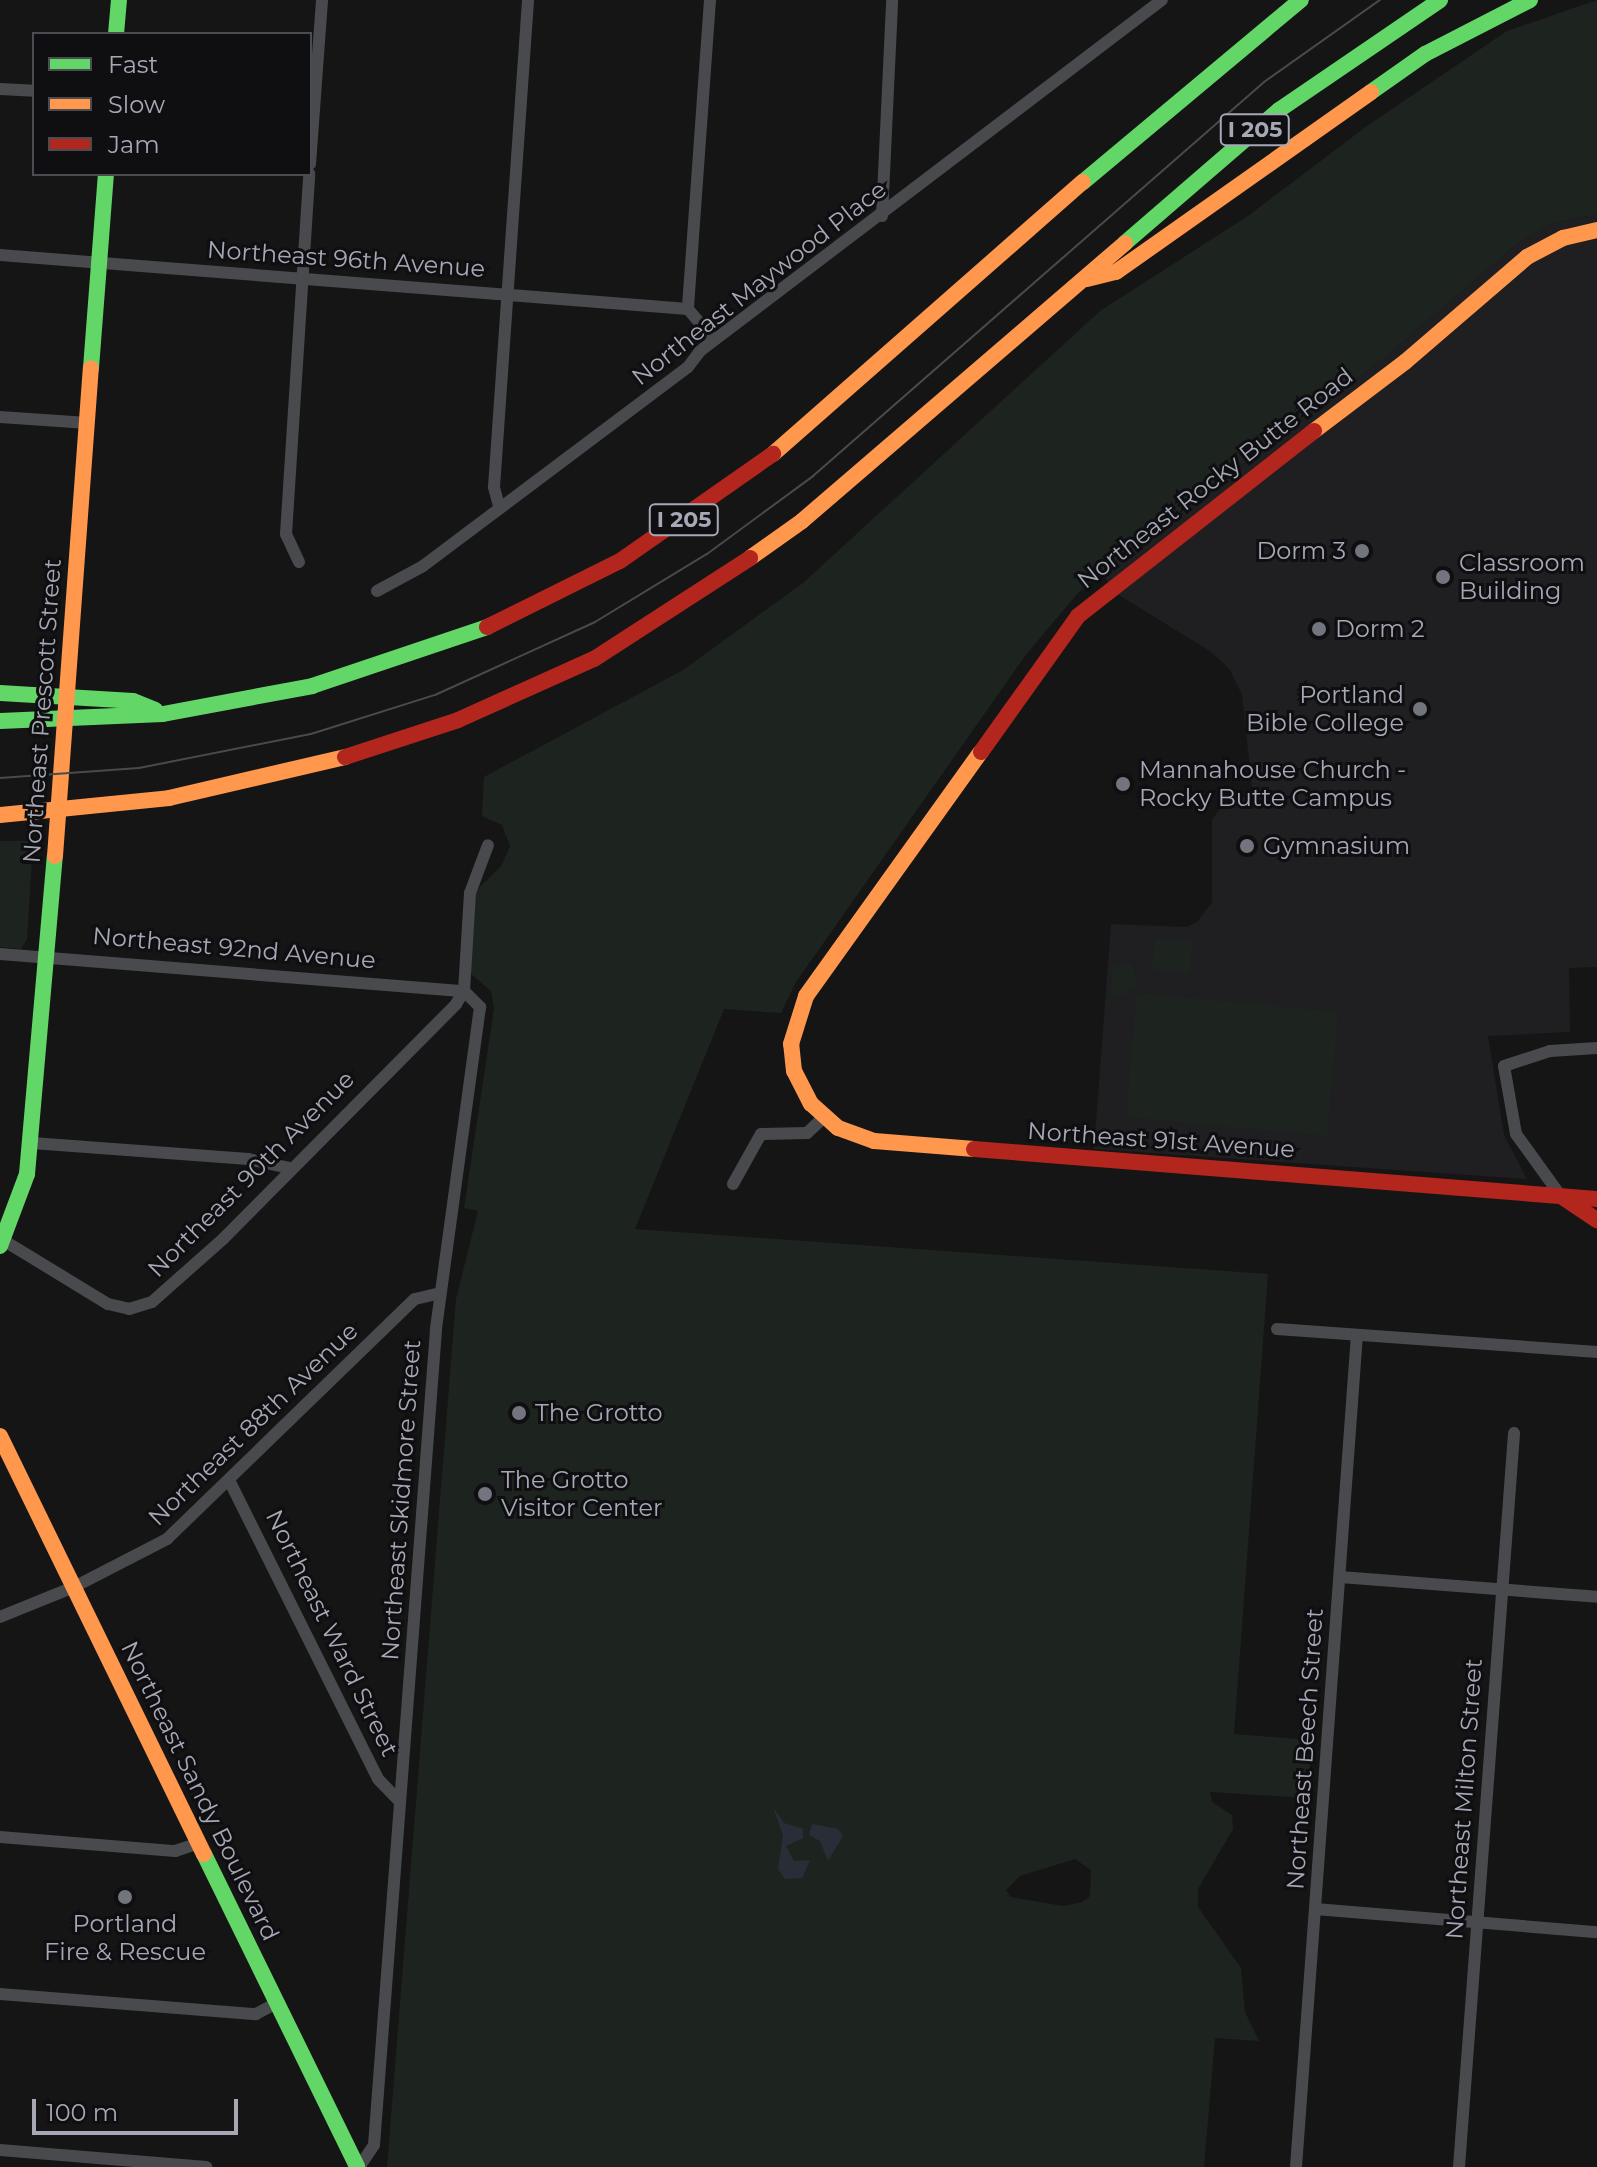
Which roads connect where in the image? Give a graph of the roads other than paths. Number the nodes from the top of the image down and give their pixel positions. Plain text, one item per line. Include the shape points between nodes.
1 (119, 0) edge
2 (322, 0) edge
3 (528, 0) edge
4 (710, 0) edge
5 (892, 0) edge
6 (1162, 0) edge
7 (1440, 0) edge
8 (1530, 0) edge
9 (1297, 1) edge
10 (116, 32) edge
11 (0, 89) edge
12 (32, 91) edge
13 (312, 137) edge
14 (106, 176) edge
15 (309, 176) edge
16 (882, 216) junction
17 (1597, 230) edge
18 (0, 255) edge
19 (100, 262) junction
20 (302, 277) junction
21 (1085, 280) junction
22 (507, 293) junction
23 (688, 309) junction
24 (714, 340) junction
25 (0, 417) edge
26 (88, 423) junction
27 (499, 506) junction
28 (299, 562) dead end
29 (377, 591) dead end
30 (0, 693) edge
31 (163, 714) junction
32 (0, 721) edge
33 (0, 815) edge
34 (488, 845) dead end
35 (0, 954) edge
36 (47, 957) junction
37 (464, 991) junction
38 (1597, 1048) edge
39 (823, 1118) junction
40 (32, 1143) junction
41 (290, 1168) junction
42 (733, 1184) dead end
43 (1560, 1195) junction
44 (1597, 1199) edge
45 (1597, 1220) edge
46 (2, 1243) edge
47 (440, 1293) junction
48 (1277, 1329) dead end
49 (1357, 1335) junction
50 (1597, 1352) edge
51 (1514, 1433) dead end
52 (0, 1436) edge
53 (230, 1482) junction
54 (1340, 1577) junction
55 (74, 1587) junction
56 (1501, 1590) junction
57 (1597, 1597) edge
58 (0, 1617) edge
59 (399, 1801) junction
60 (0, 1837) edge
61 (199, 1843) junction
62 (1315, 1909) junction
63 (1477, 1922) junction
64 (1597, 1932) edge
65 (0, 1994) edge
66 (277, 2003) junction
67 (0, 2150) edge
68 (206, 2167) edge
69 (358, 2167) edge
70 (1296, 2167) edge
71 (1459, 2167) edge

1 - 10 main road
2 - 13 street
3 - 22 street
4 - 23 street
5 - 16 street
6 - 16 street, Northeast Maywood Place
7 - 21 main road, I 205 via 1279,110
8 - 21 main road via 1425,54 1116,272
9 - 31 main road, I 205 via 776,452 620,561 418,655 312,686
11 - 12 street
14 - 19 main road, Northeast Prescott Street
15 - 20 street
16 - 24 street, Northeast Maywood Place
17 - 39 main road, Northeast Rocky Butte Road via 1563,238 1527,257 1405,362 1129,571 1078,616 801,1006 792,1033 794,1071
18 - 19 street, Northeast 96th Avenue
19 - 20 street, Northeast 96th Avenue
19 - 26 main road, Northeast Prescott Street
20 - 22 street, Northeast 96th Avenue
20 - 28 street via 286,534
21 - 33 main road, I 205 via 760,553 561,676 458,720 315,767 169,798
22 - 23 street, Northeast 96th Avenue
22 - 27 street via 494,487
23 - 24 street
24 - 27 street, Northeast Maywood Place via 688,367
25 - 26 street
26 - 36 main road, Northeast Prescott Street
27 - 29 street, Northeast Maywood Place via 423,566
30 - 31 main road via 133,701
31 - 32 main road, I 205
34 - 37 street via 470,893
35 - 36 street, Northeast 92nd Avenue
36 - 37 street, Northeast 92nd Avenue
36 - 40 main road, Northeast Prescott Street
37 - 41 street, Northeast 90th Avenue
37 - 47 street, Northeast Skidmore Street via 476,997 481,1017
38 - 43 street via 1540,1053 1504,1066 1516,1134
39 - 42 street via 807,1133 769,1131 755,1139
39 - 43 main road, Northeast 91st Avenue via 849,1134 887,1142
40 - 41 street via 248,1159
40 - 46 main road, Northeast Prescott Street
41 - 46 street, Northeast 90th Avenue via 223,1239 152,1302 136,1308 108,1304
43 - 44 main road
43 - 45 main road
47 - 53 street, Northeast 88th Avenue via 415,1299
47 - 59 street, Northeast Skidmore Street
48 - 49 street
49 - 50 street
49 - 54 street, Northeast Beech Street
51 - 56 street, Northeast Milton Street
52 - 55 main road, Northeast Sandy Boulevard
53 - 55 street, Northeast 88th Avenue via 156,1547
53 - 59 street, Northeast Ward Street via 378,1779
54 - 56 street
54 - 62 street, Northeast Beech Street
55 - 58 street, Northeast 88th Avenue
55 - 61 main road, Northeast Sandy Boulevard
56 - 57 street
56 - 63 street, Northeast Milton Street
59 - 69 street, Northeast Skidmore Street via 374,2145
60 - 61 street via 175,1851
61 - 66 main road, Northeast Sandy Boulevard
62 - 63 street
62 - 70 street, Northeast Beech Street
63 - 64 street
63 - 71 street, Northeast Milton Street
65 - 66 street via 256,2014
66 - 69 main road, Northeast Sandy Boulevard
67 - 68 street

